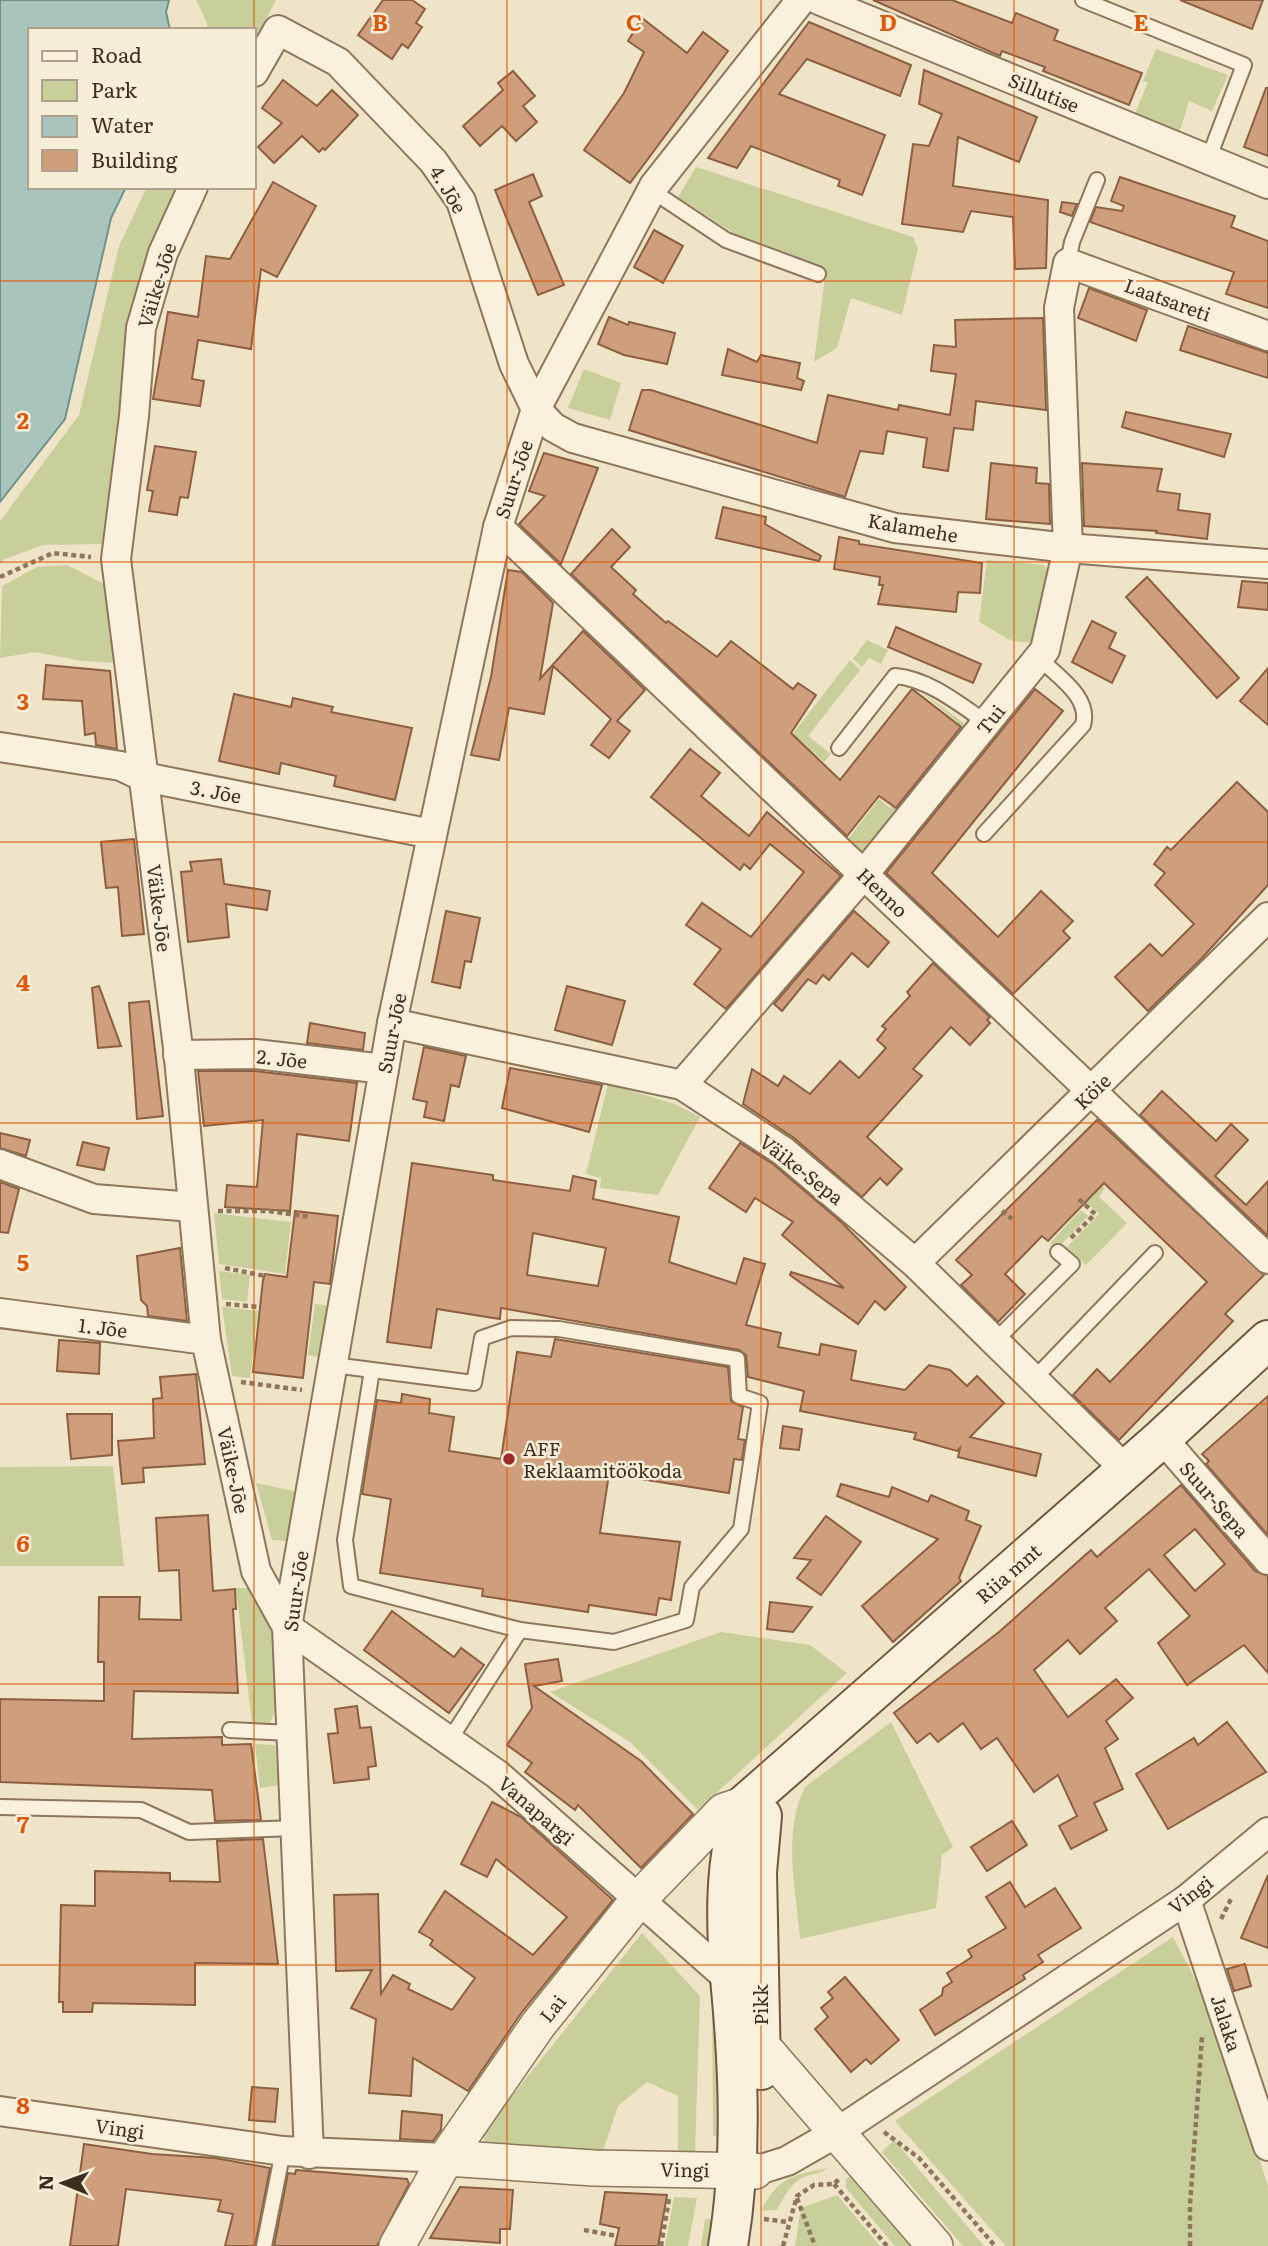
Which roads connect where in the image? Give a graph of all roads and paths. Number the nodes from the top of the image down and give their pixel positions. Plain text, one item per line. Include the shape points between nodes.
1 (801, 0) edge
2 (819, 0) edge
3 (1083, 0) edge
4 (256, 68) edge
5 (1208, 160) junction
6 (1097, 180) dead end
7 (1268, 184) edge
8 (192, 189) edge
9 (652, 190) junction
10 (1069, 263) junction
11 (818, 274) dead end
12 (1268, 336) edge
13 (536, 409) junction
14 (498, 527) junction
15 (1068, 548) junction
16 (1266, 555) edge
17 (117, 559) junction
18 (0, 577) edge
19 (1039, 658) junction
20 (987, 723) junction
21 (0, 747) edge
22 (839, 748) dead end
23 (144, 777) junction
24 (432, 834) junction
25 (984, 834) dead end
26 (864, 874) junction
27 (1268, 917) edge
28 (392, 1023) junction
29 (178, 1055) junction
30 (384, 1069) junction
31 (682, 1085) junction
32 (1091, 1092) junction
33 (0, 1164) edge
34 (1079, 1199) dead end
35 (201, 1209) junction
36 (311, 1217) dead end
37 (1058, 1252) joint
38 (1154, 1253) dead end
39 (1268, 1259) edge
40 (915, 1263) junction
41 (214, 1267) dead end
42 (265, 1276) dead end
43 (219, 1303) dead end
44 (260, 1307) dead end
45 (0, 1313) edge
46 (206, 1340) junction
47 (1268, 1340) edge
48 (995, 1341) junction
49 (333, 1365) junction
50 (372, 1370) junction
51 (1034, 1379) junction
52 (230, 1380) dead end
53 (310, 1391) dead end
54 (1162, 1438) junction
55 (1126, 1470) junction
56 (1268, 1560) edge
57 (287, 1627) junction
58 (520, 1630) junction
59 (230, 1730) dead end
60 (292, 1733) junction
61 (449, 1741) junction
62 (785, 1768) junction
63 (745, 1804) junction
64 (0, 1807) edge
65 (296, 1828) junction
66 (1268, 1832) edge
67 (640, 1898) junction
68 (1186, 1900) junction
69 (730, 1983) junction
70 (760, 2029) junction
71 (0, 2111) edge
72 (850, 2136) junction
73 (1268, 2146) edge
74 (296, 2152) junction
75 (446, 2158) junction
76 (760, 2168) junction
77 (671, 2188) dead end
78 (796, 2196) junction
79 (584, 2230) dead end
80 (617, 2236) dead end
81 (264, 2246) edge
82 (397, 2246) edge
83 (661, 2246) edge
84 (728, 2246) edge
85 (742, 2246) edge
86 (783, 2246) edge
87 (815, 2246) edge
88 (887, 2246) edge
89 (935, 2246) edge
90 (995, 2246) edge

1 - 9 street, Suur-Jõe
2 - 5 street, Sillutise
3 - 5 lane via 1244,65
4 - 13 street, 4. Jõe via 278,30 338,62 433,161 461,201 514,364
5 - 7 street, Sillutise
6 - 10 lane via 1072,242
8 - 17 street, Väike-Jõe via 163,253 141,328
9 - 11 lane via 726,240
9 - 13 street, Suur-Jõe
10 - 12 street, Laatsareti
10 - 15 street, Tui via 1059,309
13 - 14 street, Suur-Jõe
13 - 15 street, Kalamehe via 553,428 573,438 895,528
14 - 24 street, Suur-Jõe
14 - 26 street, Henno
15 - 16 street, Kalamehe
15 - 19 street, Tui via 1045,650
17 - 18 path via 53,553
17 - 23 street, Väike-Jõe
19 - 20 street, Tui
19 - 25 lane via 1083,702 1083,725
20 - 22 lane via 930,687 895,676
20 - 26 street, Tui
21 - 23 street, 3. Jõe via 121,766
23 - 24 street, 3. Jõe
23 - 29 street, Väike-Jõe
24 - 28 street, Suur-Jõe
26 - 31 street, Tui
26 - 32 street, Henno
27 - 32 street, Köie
28 - 30 street, Suur-Jõe
28 - 31 street, Väike-Sepa
29 - 30 street, 2. Jõe via 255,1054
29 - 35 street, Väike-Jõe
30 - 49 street, Suur-Jõe
31 - 40 street, Väike-Sepa via 783,1151
32 - 39 street, Henno
32 - 40 street, Köie
33 - 35 street via 94,1199
34 - 37 path via 1094,1214
35 - 36 path
35 - 46 street, Väike-Jõe
37 - 48 lane via 1072,1264
38 - 51 lane
40 - 48 street, Väike-Sepa
41 - 42 path
43 - 44 path
45 - 46 street, 1. Jõe
46 - 57 street, Väike-Jõe via 256,1571
47 - 54 main road, Riia mnt
48 - 51 street, Väike-Sepa
49 - 50 lane
49 - 57 street, Suur-Jõe
50 - 58 lane via 345,1541 351,1587
50 - 58 lane via 474,1383 482,1338 511,1328 559,1329 737,1359 738,1396 760,1403 741,1529 692,1587 686,1620 614,1642
51 - 55 street, Väike-Sepa
52 - 53 path
54 - 55 main road, Riia mnt
54 - 56 street, Suur-Sepa
55 - 62 main road, Riia mnt
57 - 60 street, Suur-Jõe
57 - 61 street, Vanapargi
58 - 61 lane
59 - 60 lane
60 - 65 street, Suur-Jõe
61 - 67 street, Vanapargi via 498,1775
62 - 63 main road, Riia mnt
62 - 70 main road, Pikk via 762,1815 758,1835
63 - 67 street, Lai via 724,1811
63 - 69 main road, Pikk via 731,1849
64 - 65 lane via 141,1810 189,1832
65 - 74 street, Suur-Jõe
66 - 68 street, Vingi
67 - 69 street, Vanapargi
67 - 75 street, Lai via 538,2025
68 - 72 street, Vingi
68 - 73 street, Jalaka
69 - 70 street via 739,2018
69 - 76 main road, Pikk
70 - 72 street
70 - 76 main road, Pikk
71 - 74 street, Vingi
72 - 76 street via 825,2154
72 - 89 street
72 - 90 path via 894,2137 919,2158
74 - 75 street, Vingi
74 - 81 lane
75 - 76 street, Vingi via 594,2168
75 - 82 street, Lai
76 - 84 main road, Pikk
76 - 85 main road, Pikk
77 - 83 path
78 - 86 path
78 - 87 path
78 - 88 path via 814,2185 834,2184
79 - 80 path

